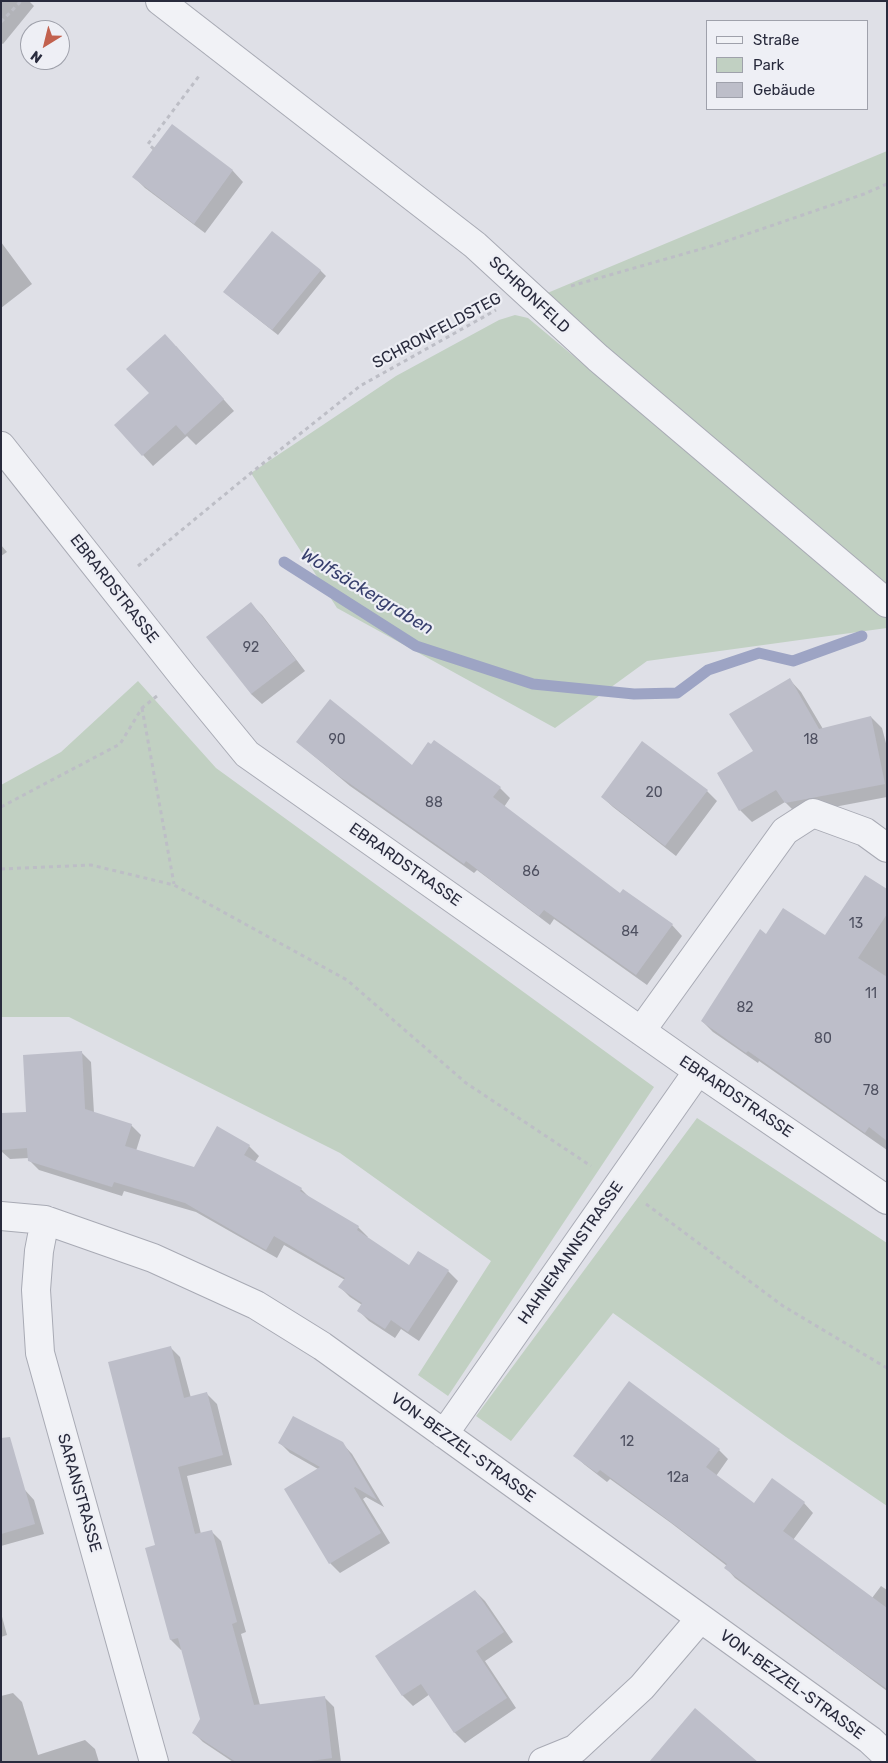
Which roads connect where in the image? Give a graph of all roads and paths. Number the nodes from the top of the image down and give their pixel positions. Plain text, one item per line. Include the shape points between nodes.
1 (21, 1) edge
2 (160, 1) edge
3 (1, 22) edge
4 (200, 75) dead end
5 (154, 148) dead end
6 (887, 184) edge
7 (533, 299) junction
8 (1, 446) edge
9 (112, 586) junction
10 (887, 603) edge
11 (183, 676) junction
12 (142, 708) junction
13 (1, 807) edge
14 (887, 848) edge
15 (1, 869) edge
16 (174, 885) junction
17 (641, 1031) junction
18 (698, 1071) junction
19 (620, 1184) junction
20 (887, 1200) edge
21 (1, 1216) edge
22 (45, 1220) junction
23 (887, 1368) edge
24 (444, 1434) junction
25 (700, 1619) junction
26 (887, 1756) edge
27 (154, 1762) edge
28 (543, 1762) edge

1 - 3 path
2 - 7 street, SCHRONFELD via 475,245
4 - 5 path via 148,144
6 - 7 path, SCHRONFELDSTEG via 715,245
7 - 9 path, SCHRONFELDSTEG via 495,310 360,386
7 - 10 street, SCHRONFELD
8 - 9 street, EBRARDSTRASSE
9 - 11 street, EBRARDSTRASSE
11 - 12 path
11 - 17 street, EBRARDSTRASSE via 248,754
12 - 13 path via 120,744
12 - 16 path
14 - 17 street via 865,832 813,813 785,831
15 - 16 path via 92,865
16 - 19 path via 346,980 466,1083
17 - 18 street, EBRARDSTRASSE
18 - 19 street, HAHNEMANNSTRASSE
18 - 20 street, EBRARDSTRASSE
19 - 23 path via 783,1306
19 - 24 street, HAHNEMANNSTRASSE
21 - 22 street, VON-BEZZEL-STRASSE
22 - 24 street, VON-BEZZEL-STRASSE via 153,1258 256,1305 322,1346
22 - 27 street, SARANSTRASSE via 36,1290 40,1353
24 - 25 street, VON-BEZZEL-STRASSE
25 - 26 street, VON-BEZZEL-STRASSE via 870,1740
25 - 28 street via 642,1687 575,1749

